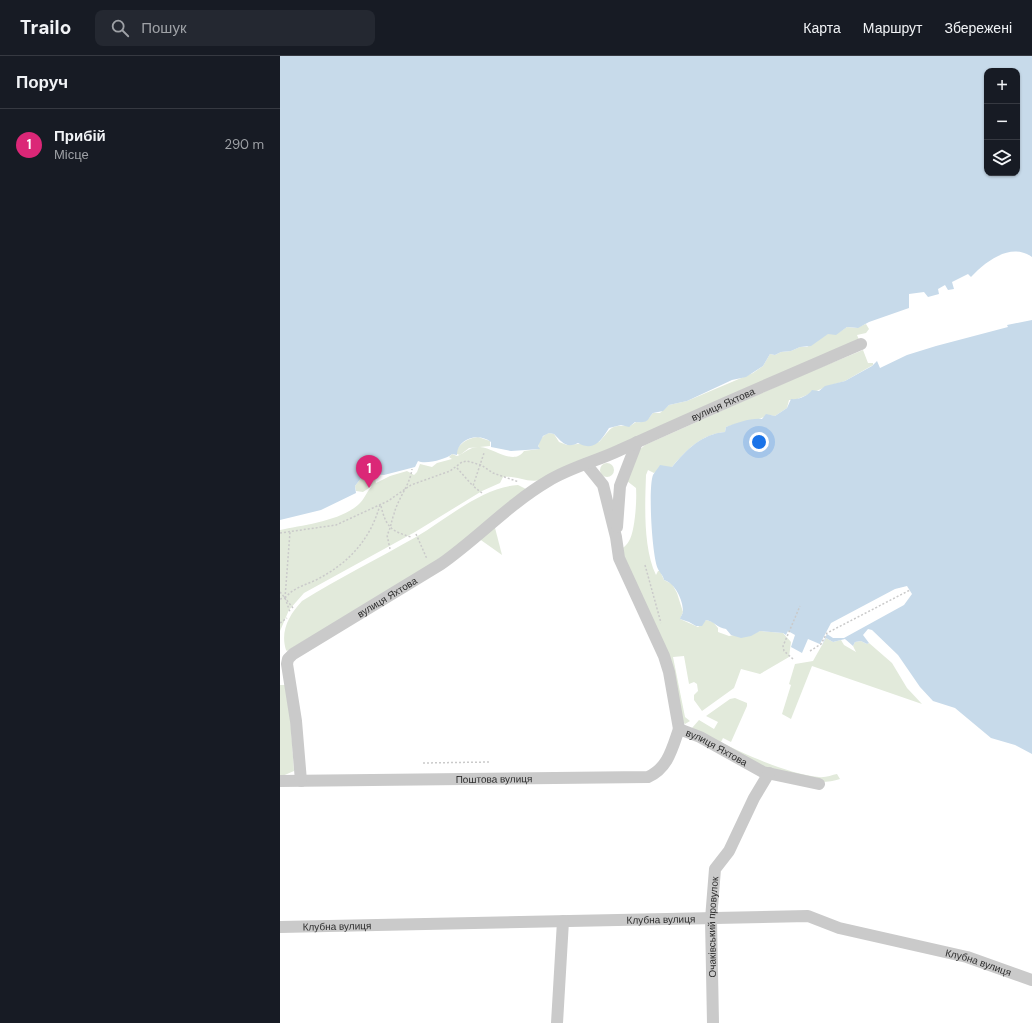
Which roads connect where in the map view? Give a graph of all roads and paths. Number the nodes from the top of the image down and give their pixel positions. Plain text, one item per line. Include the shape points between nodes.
1 (861, 344) dead end
2 (637, 442) junction
3 (484, 453) dead end
4 (586, 464) junction
5 (481, 465) junction
6 (456, 468) junction
7 (412, 469) dead end
8 (518, 482) dead end
9 (473, 486) junction
10 (405, 489) junction
11 (482, 493) dead end
12 (380, 505) junction
13 (391, 529) junction
14 (290, 532) junction
15 (280, 533) edge
16 (416, 534) dead end
17 (411, 537) dead end
18 (616, 537) junction
19 (390, 548) dead end
20 (645, 565) dead end
21 (432, 570) junction
22 (910, 590) dead end
23 (280, 592) edge
24 (285, 598) junction
25 (280, 599) edge
26 (800, 606) dead end
27 (293, 608) dead end
28 (290, 612) dead end
29 (287, 618) dead end
30 (280, 623) edge
31 (662, 625) dead end
32 (810, 651) dead end
33 (793, 659) dead end
34 (679, 729) junction
35 (490, 762) dead end
36 (423, 763) dead end
37 (769, 774) junction
38 (280, 781) edge
39 (300, 781) junction
40 (820, 784) dead end
41 (711, 918) junction
42 (563, 921) junction
43 (280, 927) edge
44 (1032, 980) edge
45 (557, 1023) edge
46 (713, 1023) edge

1 - 2 street, вулиця Яхтова
2 - 4 street, вулиця Яхтова
2 - 18 street via 620,486
3 - 5 path
4 - 18 street, вулиця Яхтова via 603,485
4 - 21 street, вулиця Яхтова via 560,474 525,496 461,550
5 - 6 path via 467,461
5 - 8 path via 493,473
5 - 9 path
6 - 9 path
6 - 10 path
7 - 10 path
9 - 11 path
10 - 12 path
10 - 13 path via 394,514
12 - 13 path
12 - 14 path via 336,525
12 - 24 path via 368,536 355,552 339,567 293,590
13 - 17 path
13 - 19 path via 387,535
14 - 15 path
14 - 24 path
16 - 21 path
18 - 34 street, вулиця Яхтова via 619,558 664,656
20 - 31 path
21 - 39 street, вулиця Яхтова via 293,654 288,660 297,728
22 - 32 path via 827,633 821,644
23 - 24 path
24 - 25 path
24 - 27 path
24 - 28 path
26 - 33 path via 783,646 784,651
29 - 30 path
34 - 37 street, вулиця Яхтова via 700,737
34 - 39 street, Поштова вулиця via 664,766 648,777
35 - 36 path
37 - 40 street, вулиця Яхтова
37 - 41 street, Очаківський провулок via 754,798 729,852 715,869
38 - 39 street, Поштова вулиця
41 - 42 street, Клубна вулиця
41 - 44 street, Клубна вулиця via 808,916 839,928 967,958
41 - 46 street, Очаківський провулок
42 - 43 street, Клубна вулиця
42 - 45 street

